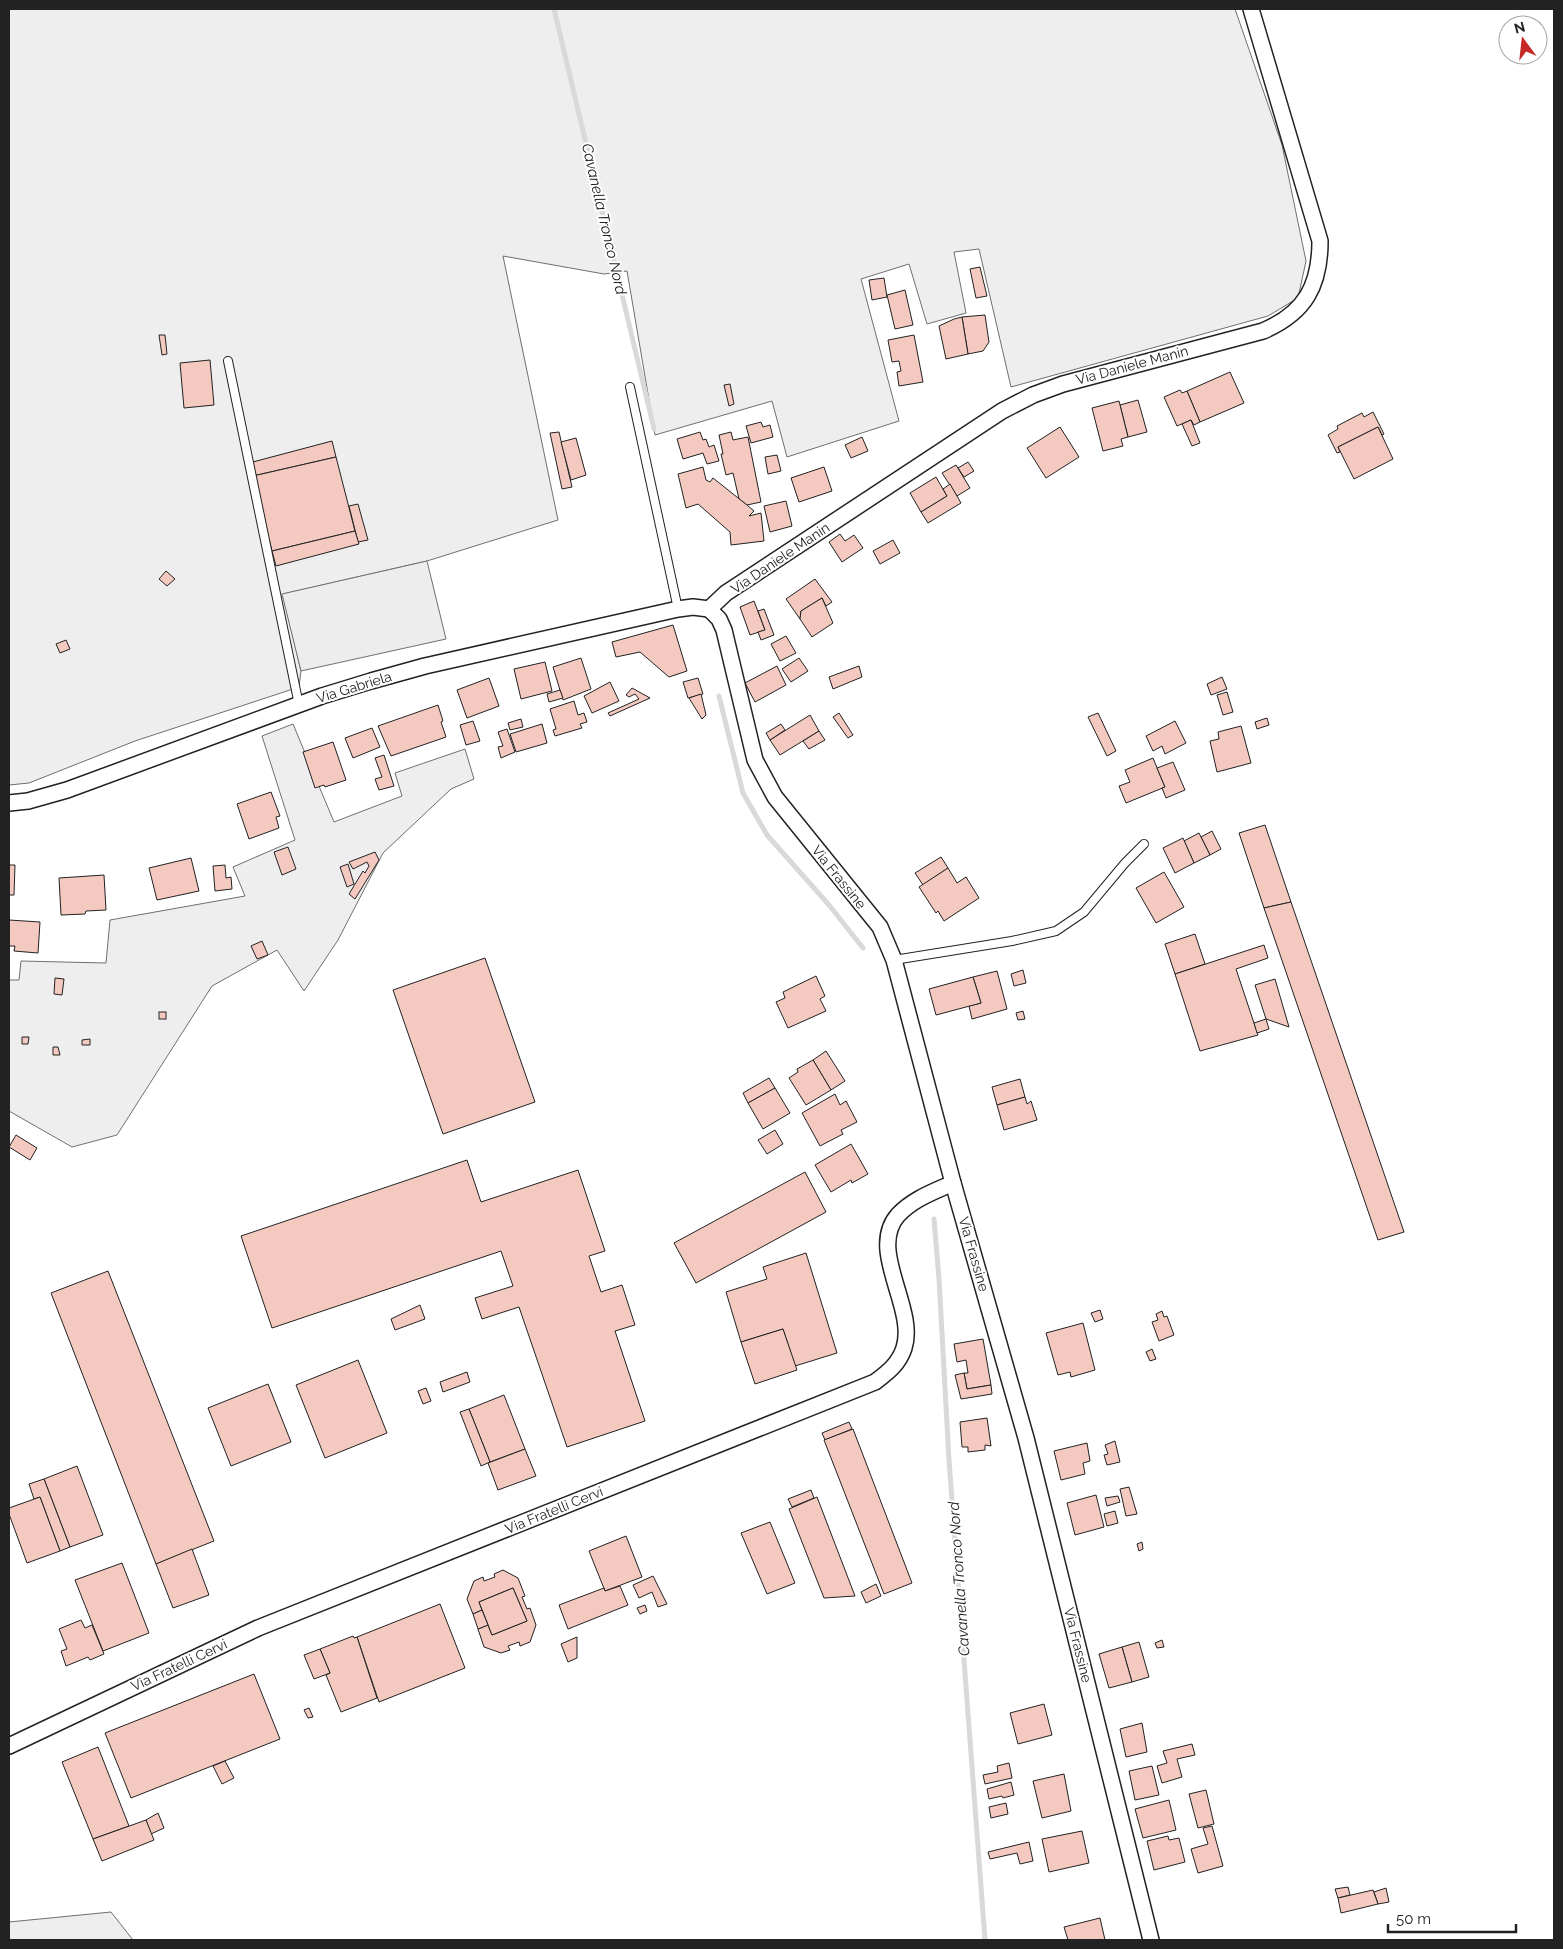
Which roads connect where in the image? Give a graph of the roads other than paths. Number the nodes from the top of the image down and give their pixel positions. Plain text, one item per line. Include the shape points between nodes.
1 (1251, 9) edge
2 (228, 361) dead end
3 (630, 387) dead end
4 (678, 609) junction
5 (710, 609) junction
6 (299, 705) junction
7 (9, 803) edge
8 (1144, 844) dead end
9 (894, 960) junction
10 (953, 1183) junction
11 (9, 1746) edge
12 (1151, 1940) edge

1 - 5 street, Via Daniele Manin via 1320,242 1315,283 1288,318 1263,331 1063,384 1002,410 726,593
2 - 6 lane
3 - 4 lane
4 - 5 street, Via Gabriela
4 - 6 street, Via Gabriela via 425,666
5 - 9 street, Via Frassine via 724,630 759,768 775,797 880,927
6 - 7 street, Via Gabriela via 67,790
8 - 9 lane via 1084,912 1056,931
9 - 10 street, Via Frassine
10 - 11 street, Via Fratelli Cervi via 915,1200 897,1217 890,1230 890,1261 904,1313 905,1347 890,1371 875,1382 258,1628
10 - 12 street, Via Frassine via 1026,1438

